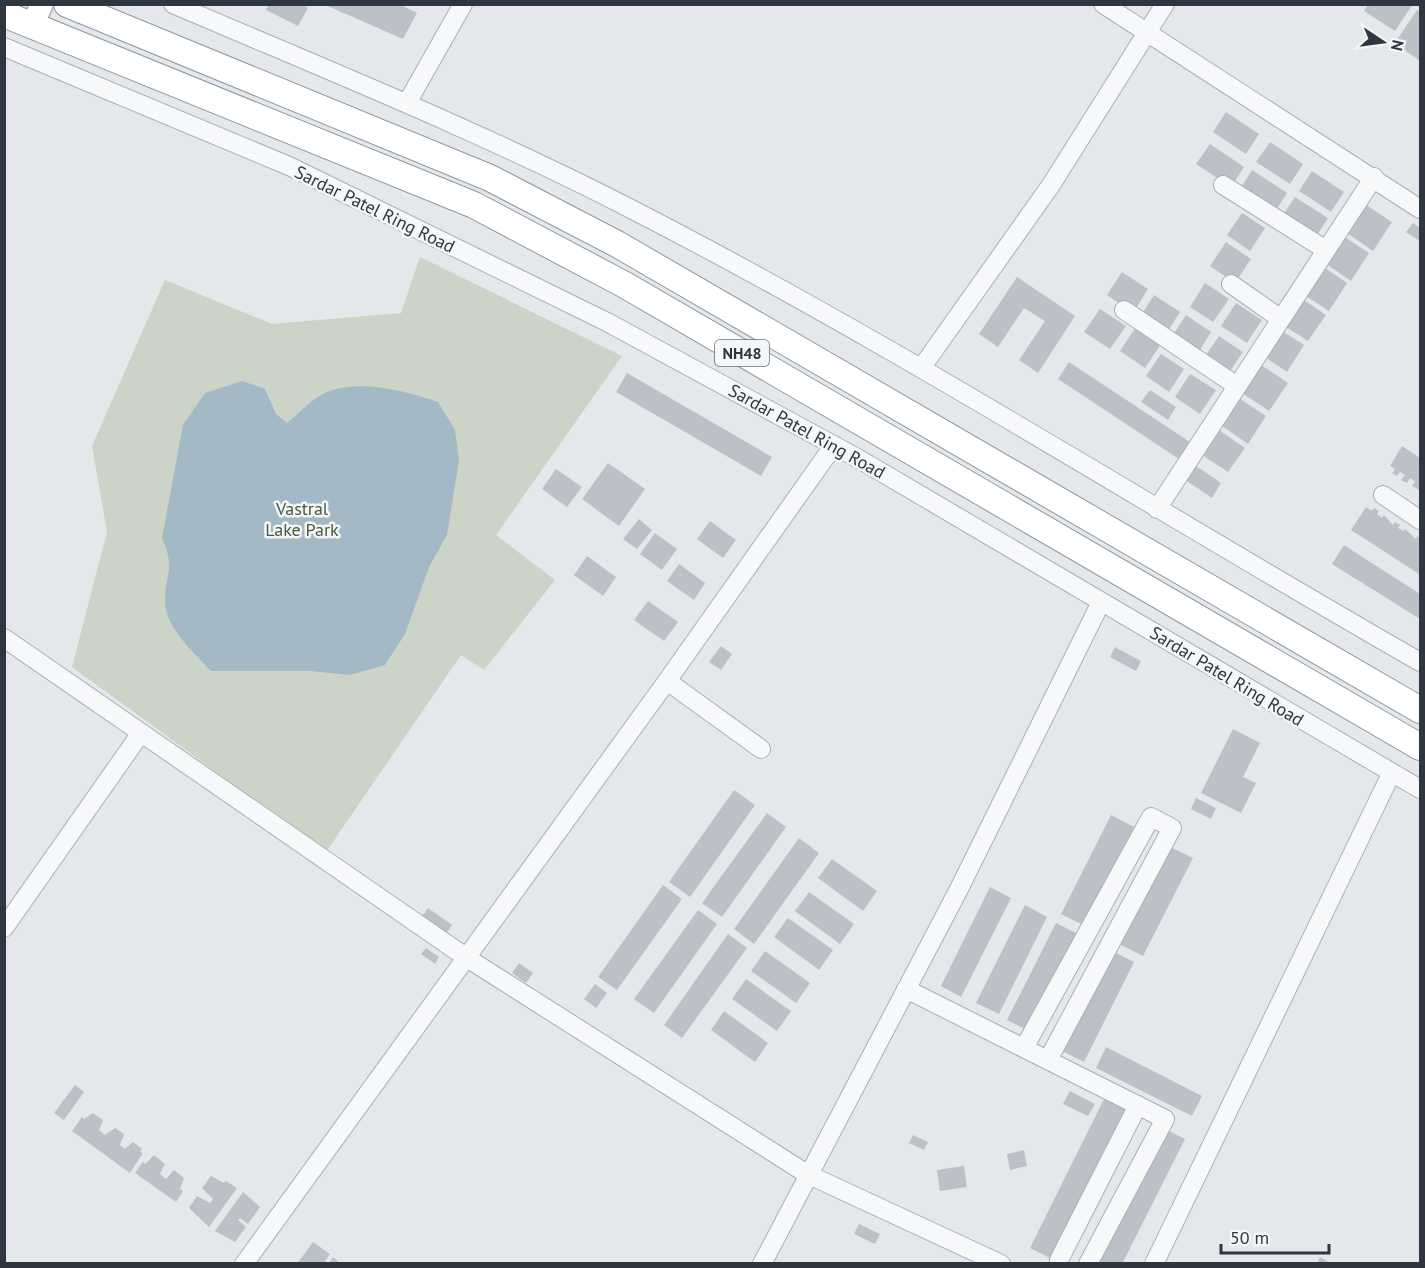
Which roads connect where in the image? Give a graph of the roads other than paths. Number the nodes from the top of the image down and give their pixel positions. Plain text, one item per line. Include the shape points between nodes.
1 (68, 4) edge
2 (173, 4) edge
3 (463, 4) edge
4 (1103, 4) edge
5 (1165, 4) edge
6 (4, 14) edge
7 (37, 15) edge
8 (1148, 34) junction
9 (8, 52) edge
10 (407, 104) junction
11 (1374, 177) junction
12 (1223, 185) dead end
13 (1420, 209) edge
14 (1326, 250) junction
15 (1231, 284) dead end
16 (1124, 310) dead end
17 (1281, 319) junction
18 (922, 367) junction
19 (1237, 386) junction
20 (834, 445) junction
21 (1383, 495) dead end
22 (1157, 509) junction
23 (1420, 520) edge
24 (1101, 602) junction
25 (4, 638) edge
26 (1420, 662) edge
27 (667, 681) junction
28 (1420, 710) edge
29 (141, 733) junction
30 (1420, 747) edge
31 (761, 749) dead end
32 (1391, 774) junction
33 (1420, 789) edge
34 (4, 928) edge
35 (467, 958) junction
36 (906, 989) junction
37 (1024, 1048) junction
38 (1047, 1060) junction
39 (1138, 1105) junction
40 (807, 1174) junction
41 (1059, 1260) dead end
42 (244, 1263) edge
43 (762, 1263) edge
44 (999, 1263) edge
45 (1089, 1263) edge
46 (1154, 1263) edge

1 - 28 highway, NH48 via 511,189 699,291
2 - 10 street
3 - 10 street
4 - 8 street
5 - 8 street
6 - 7 highway, Sardar Patel Ring Road / NH48
7 - 9 street
7 - 30 highway, Sardar Patel Ring Road / NH48 via 474,206 625,285
8 - 11 street
8 - 18 street via 1051,185
9 - 20 street, Sardar Patel Ring Road via 289,166 607,322
10 - 18 street via 632,209
11 - 13 street
11 - 14 street
12 - 14 street
14 - 17 street
15 - 17 street
16 - 19 street
17 - 19 street
18 - 22 street
19 - 22 street
20 - 24 street, Sardar Patel Ring Road
20 - 27 street
21 - 23 street
22 - 26 street
24 - 32 street, Sardar Patel Ring Road
24 - 36 street
25 - 29 street
27 - 31 street
27 - 35 street
29 - 34 street
29 - 35 street
32 - 33 street, Sardar Patel Ring Road
32 - 46 street
35 - 40 street
35 - 42 street
36 - 37 street
36 - 40 street
37 - 38 street
37 - 38 street via 1151,817 1172,828
38 - 39 street
39 - 41 street
39 - 45 street via 1166,1119
40 - 43 street
40 - 44 street

